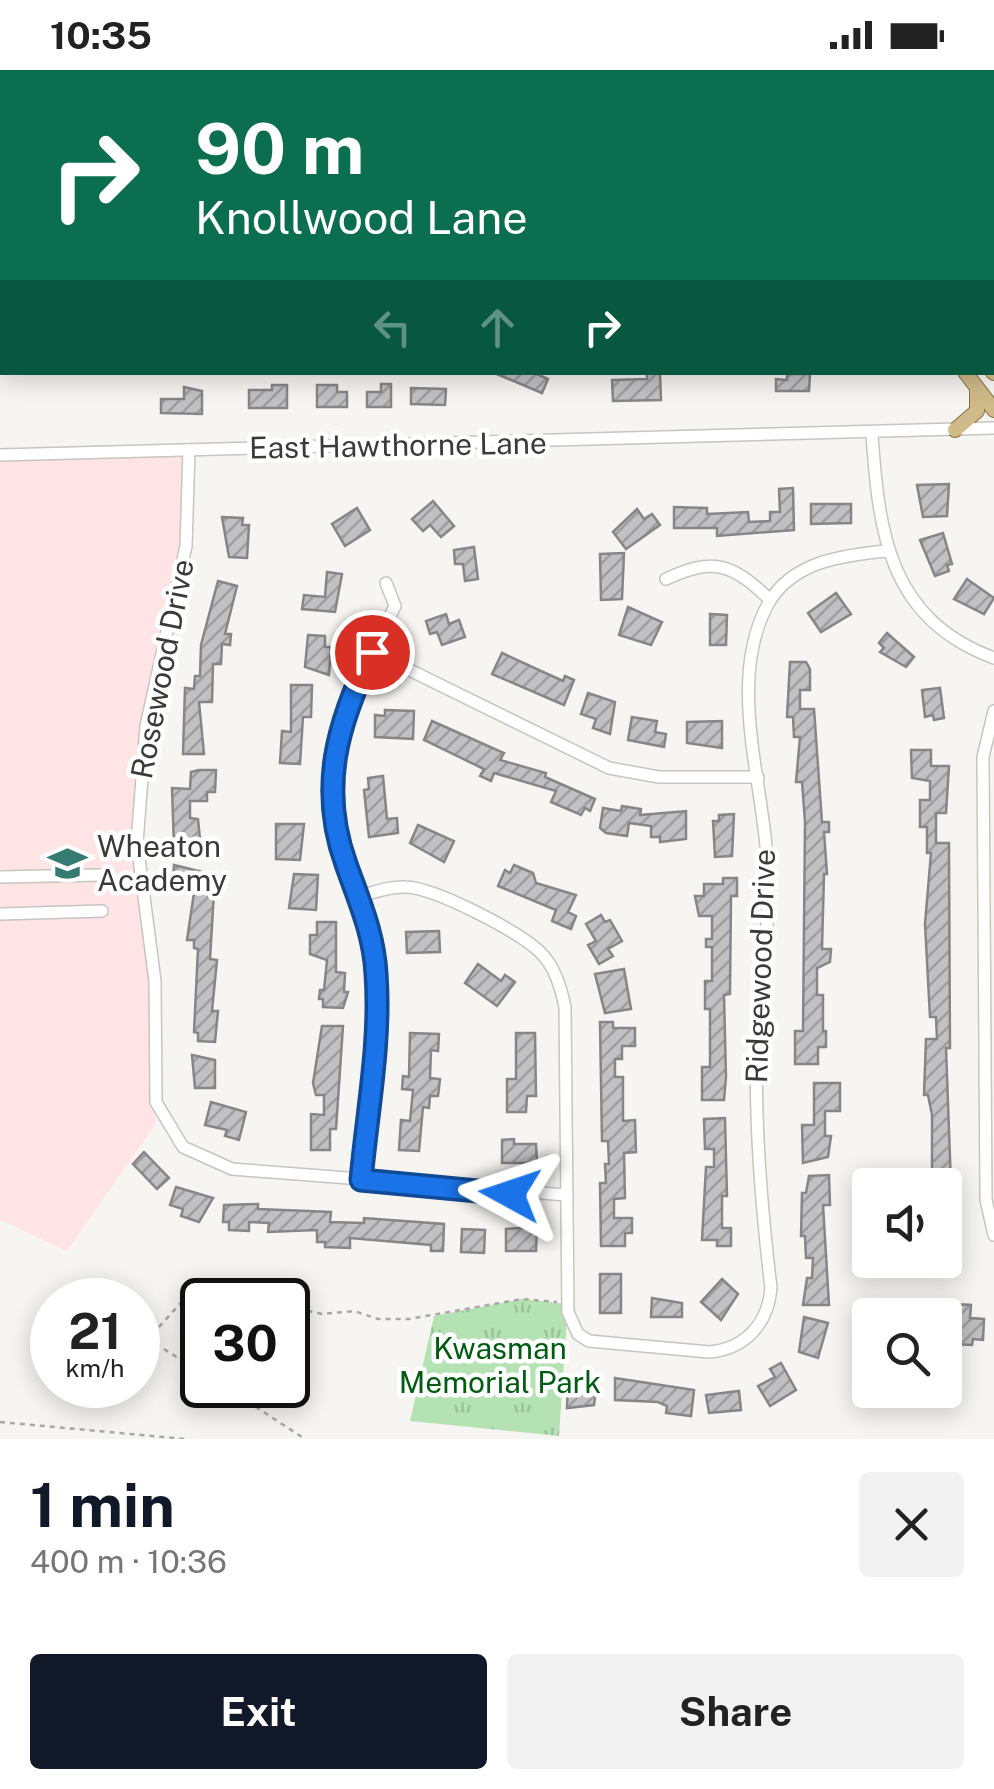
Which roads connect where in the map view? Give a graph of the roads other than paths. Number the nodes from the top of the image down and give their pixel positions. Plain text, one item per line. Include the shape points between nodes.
1 (967, 375) edge
2 (977, 388) junction
3 (994, 410) edge
4 (994, 428) edge
5 (955, 430) junction
6 (872, 435) junction
7 (189, 450) junction
8 (0, 455) edge
9 (887, 551) junction
10 (666, 579) dead end
11 (386, 583) dead end
12 (770, 600) junction
13 (372, 652) junction
14 (994, 658) edge
15 (994, 712) edge
16 (758, 778) junction
17 (100, 876) dead end
18 (0, 877) edge
19 (989, 895) edge
20 (360, 896) junction
21 (102, 911) dead end
22 (0, 914) edge
23 (990, 1103) edge
24 (361, 1180) junction
25 (567, 1195) junction
26 (994, 1235) edge

1 - 2 main road
2 - 3 main road
2 - 5 main road via 977,411
4 - 5 street, East Hawthorne Lane
5 - 6 street, East Hawthorne Lane
6 - 7 street, East Hawthorne Lane
6 - 9 street
7 - 8 street, East Hawthorne Lane
7 - 24 street, Rosewood Drive via 186,546 150,696 138,814 155,981 156,1102 182,1147 217,1166
9 - 12 street via 818,563
9 - 14 street via 931,620
10 - 12 street via 701,563 754,584
11 - 13 street via 395,606
12 - 16 street, Ridgewood Drive via 752,655
13 - 16 street via 610,768 658,777
13 - 20 street via 344,713 332,764 338,840
15 - 19 street via 984,748
16 - 25 street, Ridgewood Drive via 768,891 756,1120 771,1288 766,1314 746,1338 709,1352 598,1344 578,1334 568,1304
17 - 18 street
19 - 23 street
20 - 24 street via 377,992
20 - 25 street via 402,886 422,890 541,953 566,1008
21 - 22 street
23 - 26 street via 986,1200
24 - 25 street, Rosewood Drive

